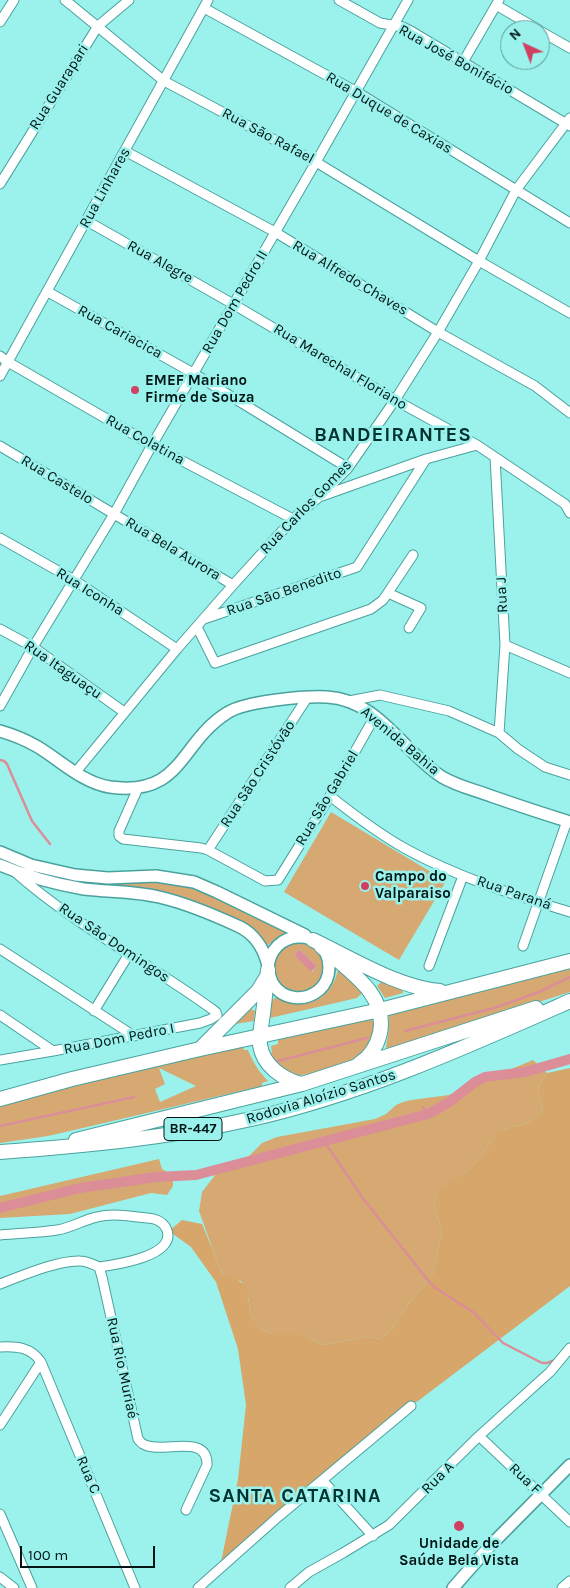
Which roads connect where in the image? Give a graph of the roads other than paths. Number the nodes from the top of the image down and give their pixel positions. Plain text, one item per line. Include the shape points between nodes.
1 (14, 0) edge
2 (65, 0) edge
3 (129, 0) edge
4 (339, 0) edge
5 (408, 0) edge
6 (498, 2) edge
7 (206, 4) edge
8 (524, 20) edge
9 (0, 22) edge
10 (394, 25) junction
11 (98, 26) junction
12 (550, 36) edge
13 (570, 48) edge
14 (463, 62) junction
15 (164, 81) junction
16 (357, 92) junction
17 (569, 122) edge
18 (125, 151) junction
19 (316, 162) junction
20 (0, 184) edge
21 (516, 190) junction
22 (87, 221) junction
23 (570, 223) edge
24 (275, 232) junction
25 (479, 261) junction
26 (48, 292) junction
27 (233, 304) junction
28 (570, 313) edge
29 (438, 332) junction
30 (0, 356) edge
31 (8, 362) junction
32 (193, 373) junction
33 (0, 376) edge
34 (394, 400) junction
35 (570, 413) edge
36 (152, 444) junction
37 (477, 445) junction
38 (0, 446) edge
39 (495, 457) junction
40 (426, 459) junction
41 (348, 468) junction
42 (319, 497) junction
43 (567, 502) edge
44 (114, 514) junction
45 (570, 514) edge
46 (293, 519) junction
47 (0, 538) edge
48 (413, 555) dead end
49 (74, 580) junction
50 (232, 585) junction
51 (388, 593) junction
52 (204, 619) junction
53 (197, 627) junction
54 (409, 628) dead end
55 (0, 629) edge
56 (505, 645) junction
57 (33, 647) junction
58 (177, 649) junction
59 (570, 673) edge
60 (370, 696) junction
61 (307, 698) junction
62 (350, 701) junction
63 (0, 706) edge
64 (365, 709) junction
65 (124, 712) junction
66 (375, 716) junction
67 (0, 731) edge
68 (499, 733) junction
69 (75, 773) junction
70 (570, 776) edge
71 (138, 788) junction
72 (330, 796) junction
73 (569, 822) edge
74 (208, 850) junction
75 (0, 852) edge
76 (0, 865) edge
77 (12, 869) junction
78 (463, 876) junction
79 (540, 903) junction
80 (570, 912) edge
81 (317, 943) junction
82 (523, 946) dead end
83 (0, 948) edge
84 (129, 954) junction
85 (570, 961) edge
86 (429, 966) dead end
87 (268, 970) junction
88 (451, 991) junction
89 (570, 997) edge
90 (570, 1001) edge
91 (380, 1010) junction
92 (94, 1011) junction
93 (217, 1014) joint
94 (0, 1015) edge
95 (134, 1036) junction
96 (260, 1036) junction
97 (200, 1049) junction
98 (53, 1052) junction
99 (0, 1060) edge
100 (356, 1066) junction
101 (302, 1084) junction
102 (0, 1099) edge
103 (37, 1149) junction
104 (0, 1152) edge
105 (0, 1235) edge
106 (98, 1267) junction
107 (0, 1284) edge
108 (0, 1347) edge
109 (570, 1348) edge
110 (41, 1362) junction
111 (412, 1406) dead end
112 (0, 1425) edge
113 (479, 1436) junction
114 (570, 1465) edge
115 (322, 1481) junction
116 (542, 1494) junction
117 (186, 1510) dead end
118 (0, 1514) edge
119 (570, 1522) edge
120 (373, 1536) junction
121 (0, 1577) edge
122 (570, 1581) edge
123 (14, 1588) edge
124 (32, 1588) edge
125 (135, 1588) edge
126 (198, 1588) edge
127 (290, 1588) edge
128 (453, 1588) edge
129 (562, 1588) edge

1 - 9 street
2 - 11 street, Rua São Rafael
3 - 11 street, Rua Guarapari
4 - 10 street, Rua José Bonifácio via 380,23
5 - 10 street, Rua Dom Pedro II
6 - 8 street
6 - 14 street
7 - 15 street, Rua Linhares
7 - 16 street, Rua Duque de Caxias
10 - 14 street, Rua José Bonifácio
10 - 16 street, Rua Dom Pedro II
11 - 15 street, Rua São Rafael
11 - 20 street, Rua Guarapari
12 - 13 street
14 - 17 street, Rua José Bonifácio
15 - 18 street, Rua Linhares
15 - 19 street, Rua São Rafael
16 - 19 street, Rua Dom Pedro II
16 - 21 street, Rua Duque de Caxias
17 - 21 street, Rua Carlos Gomes
18 - 22 street, Rua Linhares
18 - 24 street, Rua Alfredo Chaves
19 - 24 street, Rua Dom Pedro II
19 - 25 street, Rua São Rafael
21 - 23 street, Rua Duque de Caxias
21 - 25 street, Rua Carlos Gomes
22 - 26 street, Rua Linhares
22 - 27 street, Rua Alegre
24 - 27 street, Rua Dom Pedro II
24 - 29 street, Rua Alfredo Chaves
25 - 28 street, Rua São Rafael
25 - 29 street, Rua Carlos Gomes
26 - 31 street, Rua Linhares
26 - 32 street, Rua Cariacica
27 - 32 street, Rua Dom Pedro II
27 - 34 street, Rua Marechal Floriano
29 - 34 street, Rua Carlos Gomes
29 - 35 street, Rua Alfredo Chaves via 535,386
30 - 31 street, Rua Colatina
31 - 33 street, Rua Linhares
31 - 36 street, Rua Colatina
32 - 36 street, Rua Dom Pedro II
32 - 41 street, Rua Cariacica
34 - 37 street, Rua Marechal Floriano
34 - 41 street, Rua Carlos Gomes
36 - 44 street, Rua Dom Pedro II
36 - 46 street, Rua Colatina
37 - 39 street, Rua Marechal Floriano
37 - 40 street
38 - 44 street, Rua Castelo
39 - 43 street, Rua Marechal Floriano
39 - 56 street, Rua J
40 - 42 street
40 - 52 street, Rua São Benedito via 357,567
41 - 42 street, Rua Carlos Gomes
42 - 46 street, Rua Carlos Gomes
43 - 45 street, Rua Marechal Floriano
44 - 49 street, Rua Dom Pedro II
44 - 50 street, Rua Bela Aurora
46 - 50 street, Rua Carlos Gomes
47 - 49 street, Rua Iconha
48 - 51 street
49 - 57 street, Rua Dom Pedro II
49 - 58 street, Rua Iconha
50 - 52 street, Rua Carlos Gomes
51 - 53 street via 371,610 215,664
51 - 54 street via 421,608
52 - 53 street, Rua Carlos Gomes
53 - 58 street, Rua Carlos Gomes
55 - 57 street, Rua Itaguaçu
56 - 59 street
56 - 68 street, Rua J
57 - 63 street, Rua Dom Pedro II
57 - 65 street, Rua Itaguaçu
58 - 65 street, Rua Carlos Gomes
60 - 62 street
60 - 64 street via 364,704
60 - 68 street via 380,695 449,711
61 - 62 street, Avenida Bahia
61 - 71 street, Avenida Bahia via 229,711 208,726 168,776
61 - 74 street, Rua São Cristóvão
62 - 64 street, Avenida Bahia
64 - 66 street, Avenida Bahia
65 - 69 street, Rua Carlos Gomes
66 - 72 street, Rua São Gabriel
66 - 73 street, Avenida Bahia via 442,777
67 - 69 street, Avenida Bahia via 38,747
68 - 70 street via 545,767
69 - 71 street, Avenida Bahia via 106,786
71 - 74 street via 119,836
72 - 74 street, Rua São Gabriel via 278,880 265,881
72 - 78 street, Rua Paraná via 406,849
73 - 79 street
75 - 81 street via 31,865 76,875 162,877 194,882
76 - 77 street
77 - 84 street, Rua São Domingos
77 - 87 street via 84,889 144,894 186,905 246,931 261,947
78 - 79 street, Rua Paraná
78 - 86 street
79 - 80 street, Rua Paraná
79 - 82 street
81 - 87 street via 296,937 283,941 273,950
81 - 87 street via 328,958 327,978 320,990 308,997 294,998 281,993 272,983
81 - 88 main road via 401,983
81 - 91 main road via 368,988
83 - 92 street
84 - 92 street
84 - 93 street, Rua São Domingos
85 - 88 main road
87 - 96 main road
87 - 97 main road via 258,992
88 - 91 main road
89 - 100 main road
90 - 103 main road, Rodovia Aloízio Santos / BR-447 via 460,1050 311,1103 251,1119 143,1139
91 - 96 main road
91 - 100 main road via 379,1038 370,1054
92 - 95 street
93 - 95 street, Rua Dom Pedro I via 200,1023
94 - 98 street, Rua Dom Pedro I
95 - 98 street, Rua Dom Pedro I
96 - 97 main road
96 - 101 main road via 262,1052 272,1068 281,1076
97 - 102 main road
98 - 99 street
100 - 101 main road
101 - 103 main road
103 - 104 main road, Rodovia Aloízio Santos / BR-447
105 - 106 street via 59,1230 109,1215 149,1218 161,1223 167,1232 164,1246 159,1250 133,1262
106 - 107 street via 88,1262 73,1261
106 - 117 street, Rua Rio Muriaé via 138,1439 151,1446 193,1447 204,1452 207,1458
108 - 110 street via 25,1349 34,1353
109 - 113 street, Rua A via 550,1372
110 - 112 street
110 - 125 street, Rua C
111 - 115 street
113 - 116 street, Rua F
113 - 120 street, Rua A via 414,1502
114 - 116 street
115 - 120 street
115 - 126 street
116 - 119 street, Rua F
116 - 128 street
118 - 124 street
120 - 127 street, Rua A via 309,1572
121 - 123 street
122 - 129 street

